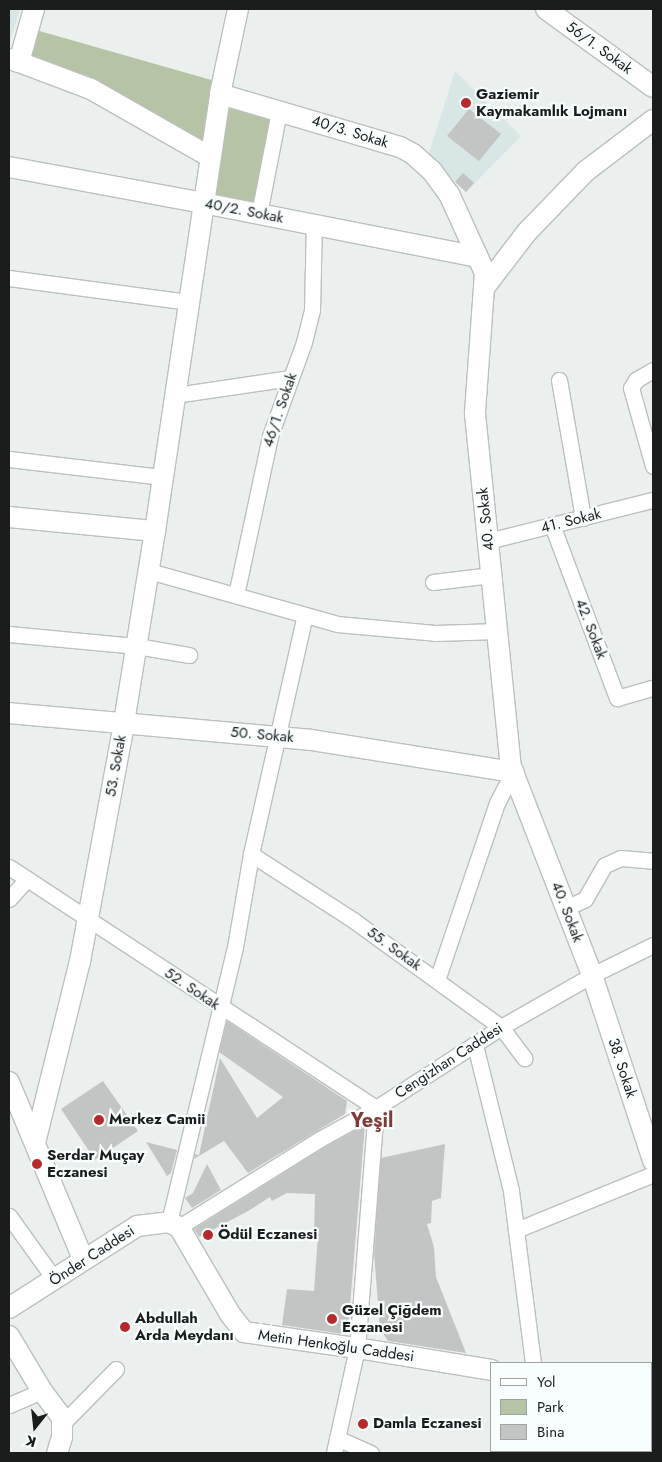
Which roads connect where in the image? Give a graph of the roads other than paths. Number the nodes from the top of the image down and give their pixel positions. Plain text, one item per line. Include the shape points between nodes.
1 (34, 9) edge
2 (238, 9) edge
3 (546, 9) edge
4 (14, 60) edge
5 (653, 87) edge
6 (220, 94) junction
7 (279, 111) junction
8 (653, 120) edge
9 (210, 158) junction
10 (9, 168) edge
11 (203, 203) junction
12 (259, 214) junction
13 (314, 224) junction
14 (478, 257) junction
15 (9, 278) edge
16 (484, 288) junction
17 (189, 302) junction
18 (653, 370) edge
19 (290, 378) junction
20 (559, 380) dead end
21 (175, 395) junction
22 (9, 459) edge
23 (653, 466) edge
24 (163, 477) junction
25 (653, 500) edge
26 (9, 517) edge
27 (583, 518) junction
28 (552, 525) junction
29 (155, 531) junction
30 (488, 541) junction
31 (149, 571) junction
32 (492, 575) junction
33 (433, 582) dead end
34 (236, 595) junction
35 (305, 614) junction
36 (498, 631) junction
37 (9, 634) edge
38 (137, 646) junction
39 (189, 655) dead end
40 (653, 688) edge
41 (9, 714) edge
42 (124, 724) junction
43 (278, 737) junction
44 (513, 772) junction
45 (252, 854) junction
46 (653, 861) edge
47 (9, 867) edge
48 (27, 879) junction
49 (9, 900) edge
50 (566, 908) junction
51 (88, 919) junction
52 (653, 945) edge
53 (592, 975) junction
54 (437, 980) junction
55 (220, 1008) junction
56 (501, 1027) junction
57 (475, 1045) junction
58 (524, 1058) dead end
59 (9, 1082) edge
60 (376, 1108) junction
61 (35, 1143) junction
62 (651, 1149) edge
63 (653, 1174) edge
64 (9, 1216) edge
65 (174, 1225) junction
66 (516, 1230) junction
67 (83, 1259) junction
68 (55, 1280) junction
69 (9, 1308) edge
70 (9, 1336) edge
71 (357, 1348) junction
72 (534, 1362) edge
73 (116, 1369) dead end
74 (490, 1370) edge
75 (42, 1391) junction
76 (9, 1405) edge
77 (62, 1424) junction
78 (335, 1446) edge
79 (57, 1453) edge
80 (371, 1453) edge

1 - 4 street
2 - 6 street
3 - 5 street, 56/1. Sokak
4 - 9 street via 91,89
6 - 7 street, 40/3. Sokak
6 - 9 street, 53. Sokak
7 - 12 street
7 - 14 street, 40/3. Sokak via 400,147 413,154 449,194
8 - 16 street via 586,171 527,232
9 - 11 street, 53. Sokak
10 - 11 street, 40/2. Sokak
11 - 12 street, 40/2. Sokak
11 - 17 street, 53. Sokak
12 - 13 street, 40/2. Sokak
13 - 14 street, 40/2. Sokak
13 - 19 street, 46/1. Sokak via 312,310
14 - 16 street, 40/3. Sokak via 485,273
15 - 17 street
16 - 30 street, 40. Sokak via 475,414
17 - 21 street, 53. Sokak
18 - 23 street via 636,380 631,388
19 - 21 street
19 - 34 street, 46/1. Sokak via 270,436
20 - 27 street
21 - 24 street, 53. Sokak
22 - 24 street
24 - 29 street, 53. Sokak
25 - 27 street, 41. Sokak
26 - 29 street
27 - 28 street, 41. Sokak
28 - 30 street, 41. Sokak
28 - 40 street, 42. Sokak via 617,698
29 - 31 street, 53. Sokak
30 - 32 street, 40. Sokak
31 - 34 street
31 - 38 street, 53. Sokak
32 - 33 street
32 - 36 street, 40. Sokak
34 - 35 street
35 - 36 street via 337,624 436,633
35 - 43 street
36 - 44 street, 40. Sokak
37 - 38 street
38 - 39 street
38 - 42 street, 53. Sokak
41 - 42 street, 50. Sokak
42 - 43 street, 50. Sokak
42 - 51 street, 53. Sokak
43 - 44 street, 50. Sokak
43 - 45 street
44 - 50 street, 40. Sokak
44 - 54 street via 497,802
45 - 54 street, 55. Sokak
45 - 55 street
46 - 50 street via 620,858 605,865 585,898
47 - 48 street, 52. Sokak
48 - 49 street
48 - 51 street, 52. Sokak
50 - 53 street, 40. Sokak
51 - 55 street, 52. Sokak
51 - 61 street, 53. Sokak
52 - 53 street, Cengizhan Caddesi
53 - 56 street, Cengizhan Caddesi
53 - 62 street, 38. Sokak
54 - 56 street, 55. Sokak
55 - 60 street, 52. Sokak
55 - 65 street
56 - 57 street, Cengizhan Caddesi
56 - 58 street, 55. Sokak
57 - 60 street, Cengizhan Caddesi
57 - 66 street via 511,1191
59 - 61 street
60 - 65 street, Cengizhan Caddesi
60 - 71 street
61 - 67 street
63 - 66 street
64 - 68 street
65 - 67 street, Önder Caddesi via 137,1226
65 - 71 street, Metin Henkoğlu Caddesi via 244,1332
66 - 72 street
67 - 68 street, Önder Caddesi
68 - 69 street, Önder Caddesi
70 - 75 street
71 - 74 street, Metin Henkoğlu Caddesi
71 - 78 street
73 - 77 street
75 - 76 street
75 - 77 street via 62,1418
77 - 79 street
78 - 80 street

